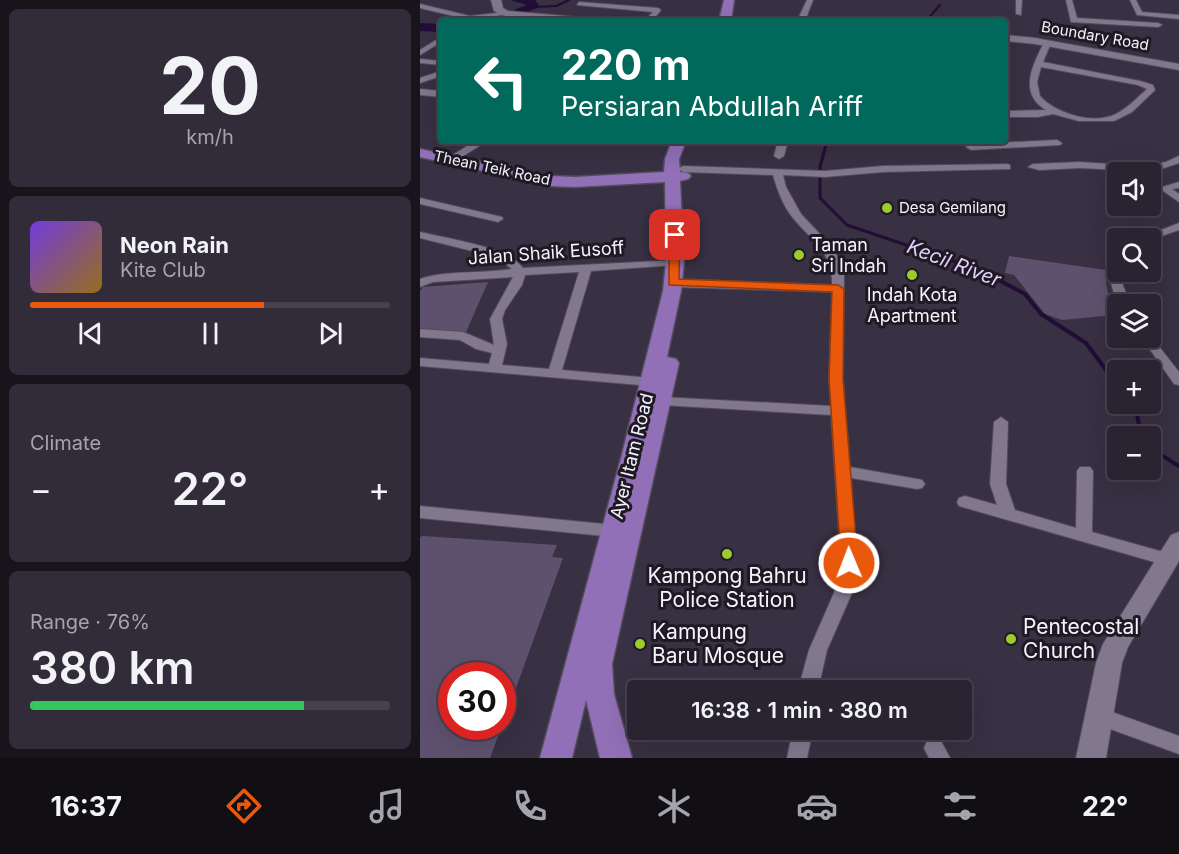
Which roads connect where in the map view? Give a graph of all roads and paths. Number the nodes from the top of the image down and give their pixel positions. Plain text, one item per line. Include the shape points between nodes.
1 (496, 0) edge
2 (729, 0) edge
3 (810, 0) edge
4 (1019, 0) edge
5 (1069, 0) edge
6 (1134, 0) edge
7 (579, 4) dead end
8 (420, 6) edge
9 (508, 14) junction
10 (1019, 14) dead end
11 (1161, 16) junction
12 (1179, 17) edge
13 (549, 18) edge
14 (651, 18) edge
15 (726, 18) edge
16 (802, 18) edge
17 (1158, 26) junction
18 (1155, 35) dead end
19 (1008, 38) edge
20 (438, 41) edge
21 (1047, 43) junction
22 (420, 53) edge
23 (420, 61) edge
24 (438, 63) edge
25 (1038, 64) junction
26 (1179, 67) edge
27 (438, 74) edge
28 (420, 81) edge
29 (420, 92) edge
30 (438, 94) edge
31 (1053, 111) junction
32 (1008, 114) edge
33 (1057, 143) dead end
34 (477, 144) edge
35 (782, 144) edge
36 (971, 144) edge
37 (1008, 144) edge
38 (678, 146) edge
39 (1179, 151) edge
40 (420, 153) edge
41 (779, 156) dead end
42 (1179, 159) edge
43 (451, 160) junction
44 (1007, 167) dead end
45 (983, 168) junction
46 (1034, 168) dead end
47 (777, 172) junction
48 (679, 174) junction
49 (1179, 185) edge
50 (1179, 199) edge
51 (420, 201) edge
52 (498, 219) dead end
53 (1179, 226) edge
54 (1161, 233) edge
55 (420, 235) edge
56 (585, 267) junction
57 (517, 272) junction
58 (678, 276) junction
59 (420, 283) edge
60 (838, 289) junction
61 (420, 333) edge
62 (1155, 348) edge
63 (499, 351) junction
64 (420, 362) edge
65 (494, 369) junction
66 (554, 375) junction
67 (1179, 381) edge
68 (656, 391) junction
69 (839, 411) junction
70 (1001, 422) dead end
71 (843, 471) junction
72 (1085, 471) dead end
73 (917, 484) dead end
74 (965, 502) dead end
75 (420, 512) edge
76 (1008, 514) junction
77 (614, 531) junction
78 (1084, 536) junction
79 (1173, 551) edge
80 (810, 680) edge
81 (1098, 716) junction
82 (801, 740) edge
83 (1179, 745) edge
84 (556, 758) edge
85 (616, 758) edge
86 (797, 758) edge
87 (1091, 758) edge

1 - 9 street via 498,9
2 - 15 main road
3 - 16 street
4 - 10 street
5 - 17 street via 1071,16 1076,21
6 - 11 street via 1139,14
7 - 14 street via 658,10
8 - 9 street via 470,18
9 - 13 street
11 - 12 street
11 - 17 street
17 - 18 street
19 - 21 street, Boundary Road
20 - 22 street
21 - 25 street
21 - 26 street, Boundary Road
23 - 24 street
25 - 31 street via 1034,90 1039,100
25 - 31 street via 1151,88 1112,118 1077,118
27 - 28 street
29 - 30 street
31 - 32 street
33 - 37 street
34 - 43 street
35 - 41 street
36 - 45 street
38 - 48 main road, Ayer Itam Road via 672,159
39 - 42 street via 1174,154
40 - 43 main road, Thean Teik Road
42 - 46 street via 1158,167
43 - 48 main road, Thean Teik Road via 550,181
44 - 45 street
45 - 47 street
47 - 48 street
47 - 60 street via 796,215 831,253 838,273
48 - 58 main road, Ayer Itam Road
48 - 58 main road, Ayer Itam Road via 689,260
49 - 50 street via 1164,188
51 - 52 street
53 - 54 street
55 - 57 street, Jalan Shaik Eusoff via 509,259
56 - 57 street, Jalan Shaik Eusoff
56 - 58 street, Jalan Shaik Eusoff
56 - 66 street
57 - 59 street, Jalan Shaik Eusoff
57 - 63 street via 516,289 503,302 496,317
58 - 60 street, Jalan Shaik Eusoff
58 - 68 main road, Ayer Itam Road
60 - 69 street
61 - 63 street via 463,336
62 - 67 street
63 - 65 street
64 - 65 street
65 - 66 street
66 - 68 street
68 - 69 street
68 - 77 main road, Ayer Itam Road
68 - 85 main road, Ayer Itam Road via 598,664 599,694
69 - 71 street
70 - 76 street via 998,484
71 - 73 street
71 - 80 street via 849,563 843,593 818,650
72 - 78 street
74 - 76 street
75 - 77 street
76 - 78 street
77 - 84 main road, Ayer Itam Road
78 - 79 street
79 - 81 street via 1116,644
81 - 83 street
81 - 87 street
82 - 86 street

